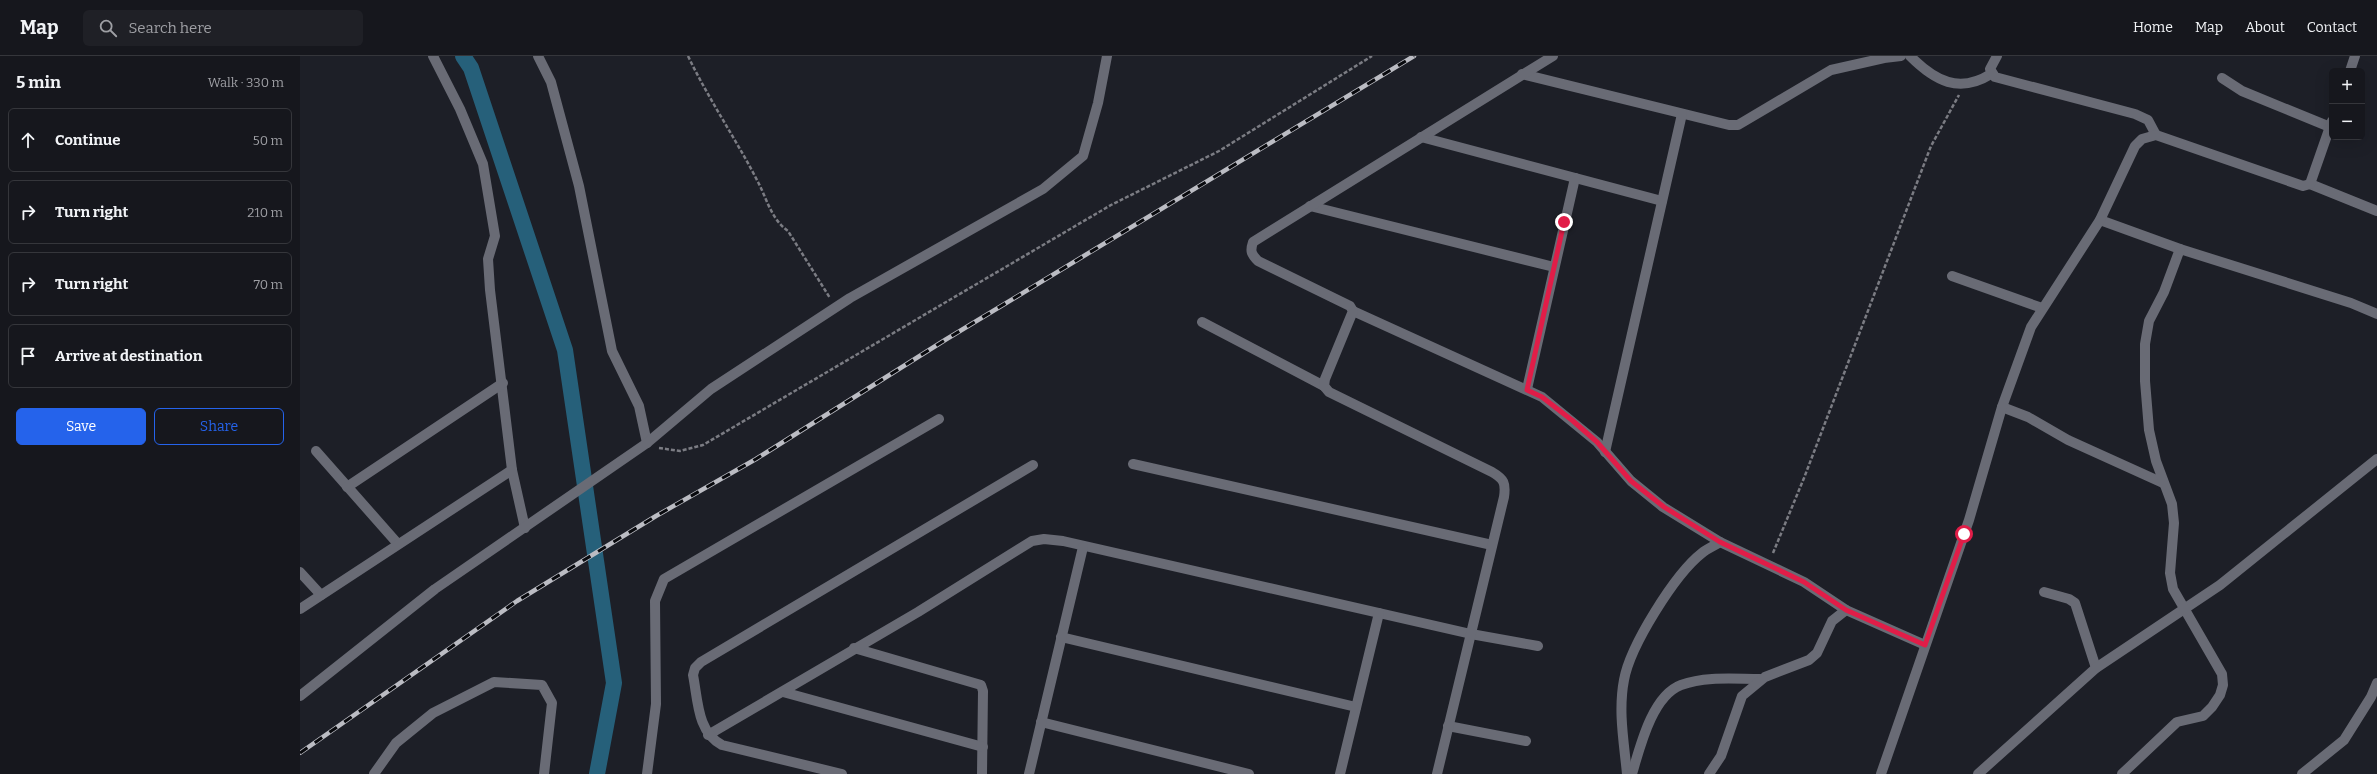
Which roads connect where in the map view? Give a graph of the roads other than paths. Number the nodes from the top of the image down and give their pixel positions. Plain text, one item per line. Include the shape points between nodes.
1 (433, 56) edge
2 (538, 56) edge
3 (1107, 56) edge
4 (1553, 56) edge
5 (1901, 56) edge
6 (1910, 56) edge
7 (1997, 56) edge
8 (2355, 56) edge
9 (2351, 68) edge
10 (1522, 74) junction
11 (1991, 74) junction
12 (2222, 78) dead end
13 (1682, 114) junction
14 (2329, 123) edge
15 (2329, 130) edge
16 (2156, 135) junction
17 (1421, 137) junction
18 (1575, 178) junction
19 (2310, 184) junction
20 (1662, 201) junction
21 (1310, 206) junction
22 (2377, 211) edge
23 (2100, 220) junction
24 (2180, 249) junction
25 (1554, 267) junction
26 (1952, 276) dead end
27 (2042, 308) junction
28 (1353, 311) junction
29 (2377, 314) edge
30 (1202, 322) dead end
31 (503, 383) junction
32 (1324, 386) junction
33 (1527, 390) junction
34 (2002, 407) junction
35 (939, 419) dead end
36 (647, 443) junction
37 (316, 451) dead end
38 (1605, 452) junction
39 (2377, 459) edge
40 (1133, 464) dead end
41 (1033, 465) dead end
42 (512, 470) junction
43 (2163, 483) junction
44 (347, 487) junction
45 (525, 528) junction
46 (1720, 542) junction
47 (398, 544) junction
48 (1492, 545) junction
49 (1083, 547) junction
50 (300, 572) edge
51 (2044, 592) dead end
52 (321, 595) junction
53 (300, 609) edge
54 (2184, 609) junction
55 (1846, 610) junction
56 (1379, 613) junction
57 (1471, 634) junction
58 (1060, 637) junction
59 (1925, 645) junction
60 (1538, 646) dead end
61 (854, 648) junction
62 (2096, 668) junction
63 (1760, 679) junction
64 (2377, 683) edge
65 (783, 692) junction
66 (300, 696) edge
67 (1356, 707) junction
68 (1041, 722) junction
69 (1448, 726) junction
70 (708, 735) junction
71 (1526, 741) dead end
72 (983, 747) junction
73 (374, 774) edge
74 (544, 774) edge
75 (647, 774) edge
76 (842, 774) edge
77 (982, 774) edge
78 (1029, 774) edge
79 (1249, 774) edge
80 (1340, 774) edge
81 (1437, 774) edge
82 (1627, 774) edge
83 (1632, 774) edge
84 (1708, 774) edge
85 (1881, 774) edge
86 (1978, 774) edge
87 (2122, 774) edge
88 (2302, 774) edge

1 - 31 street via 460,109 483,164 494,230 494,240 488,259
2 - 36 street via 551,82 579,186 612,351 639,406
3 - 36 street via 1084,156 1043,189 836,307 711,389
4 - 10 street
5 - 13 street via 1831,70 1738,125
6 - 11 street via 1924,70 1949,82 1976,83
7 - 11 street via 1990,69
8 - 9 street
10 - 13 street
10 - 17 street
11 - 16 street via 2142,116 2152,125
12 - 14 street via 2242,91
13 - 20 street
15 - 19 street
16 - 19 street via 2296,185
16 - 23 street via 2142,139 2135,146
17 - 18 street
17 - 21 street
18 - 20 street
18 - 25 street
19 - 22 street
20 - 38 street
21 - 25 street
21 - 28 street via 1253,242 1250,249 1252,255 1258,261 1350,306
23 - 24 street
23 - 27 street
24 - 29 street via 2351,303
24 - 43 street via 2164,292 2149,321 2145,344 2144,381 2149,430
25 - 33 street
26 - 27 street
27 - 34 street via 2031,327
28 - 32 street via 1324,379
28 - 33 street
30 - 32 street
31 - 42 street
31 - 44 street
32 - 48 street via 1329,392 1502,478 1505,484 1504,497
33 - 38 street via 1542,397 1573,421
34 - 43 street via 2028,417 2068,440
34 - 59 street via 1969,520
35 - 75 street via 664,579 656,600 656,704
36 - 45 street
37 - 44 street
38 - 46 street via 1631,481 1664,507
39 - 54 street via 2220,585
40 - 48 street
41 - 70 street via 701,662 695,668 693,676
42 - 45 street
42 - 47 street
43 - 54 street via 2172,504 2174,522 2170,573 2173,589
44 - 47 street
45 - 66 street via 435,589
46 - 55 street via 1804,582
46 - 82 street via 1701,554 1676,583 1646,628 1631,658 1624,679 1621,722
47 - 52 street
48 - 57 street
49 - 56 street
49 - 58 street
49 - 61 street via 1057,540 1032,541 918,612
50 - 52 street
51 - 62 street via 2069,599 2075,604
52 - 53 street
54 - 62 street
54 - 87 street via 2222,674 2223,685 2220,695 2203,716 2178,722
55 - 59 street
55 - 63 street via 1832,621 1817,653 1809,660
56 - 57 street
56 - 67 street
57 - 60 street
57 - 69 street
58 - 67 street
58 - 68 street
59 - 85 street
61 - 65 street
61 - 72 street via 981,685 984,691
62 - 86 street
63 - 83 street via 1711,680 1672,690 1653,715
63 - 84 street via 1739,701 1721,756
64 - 88 street via 2344,740
65 - 70 street
65 - 72 street
67 - 80 street
68 - 78 street
68 - 79 street
69 - 71 street
69 - 81 street
70 - 76 street via 722,745
72 - 77 street
73 - 74 street via 396,743 433,712 494,682 542,685 552,704

